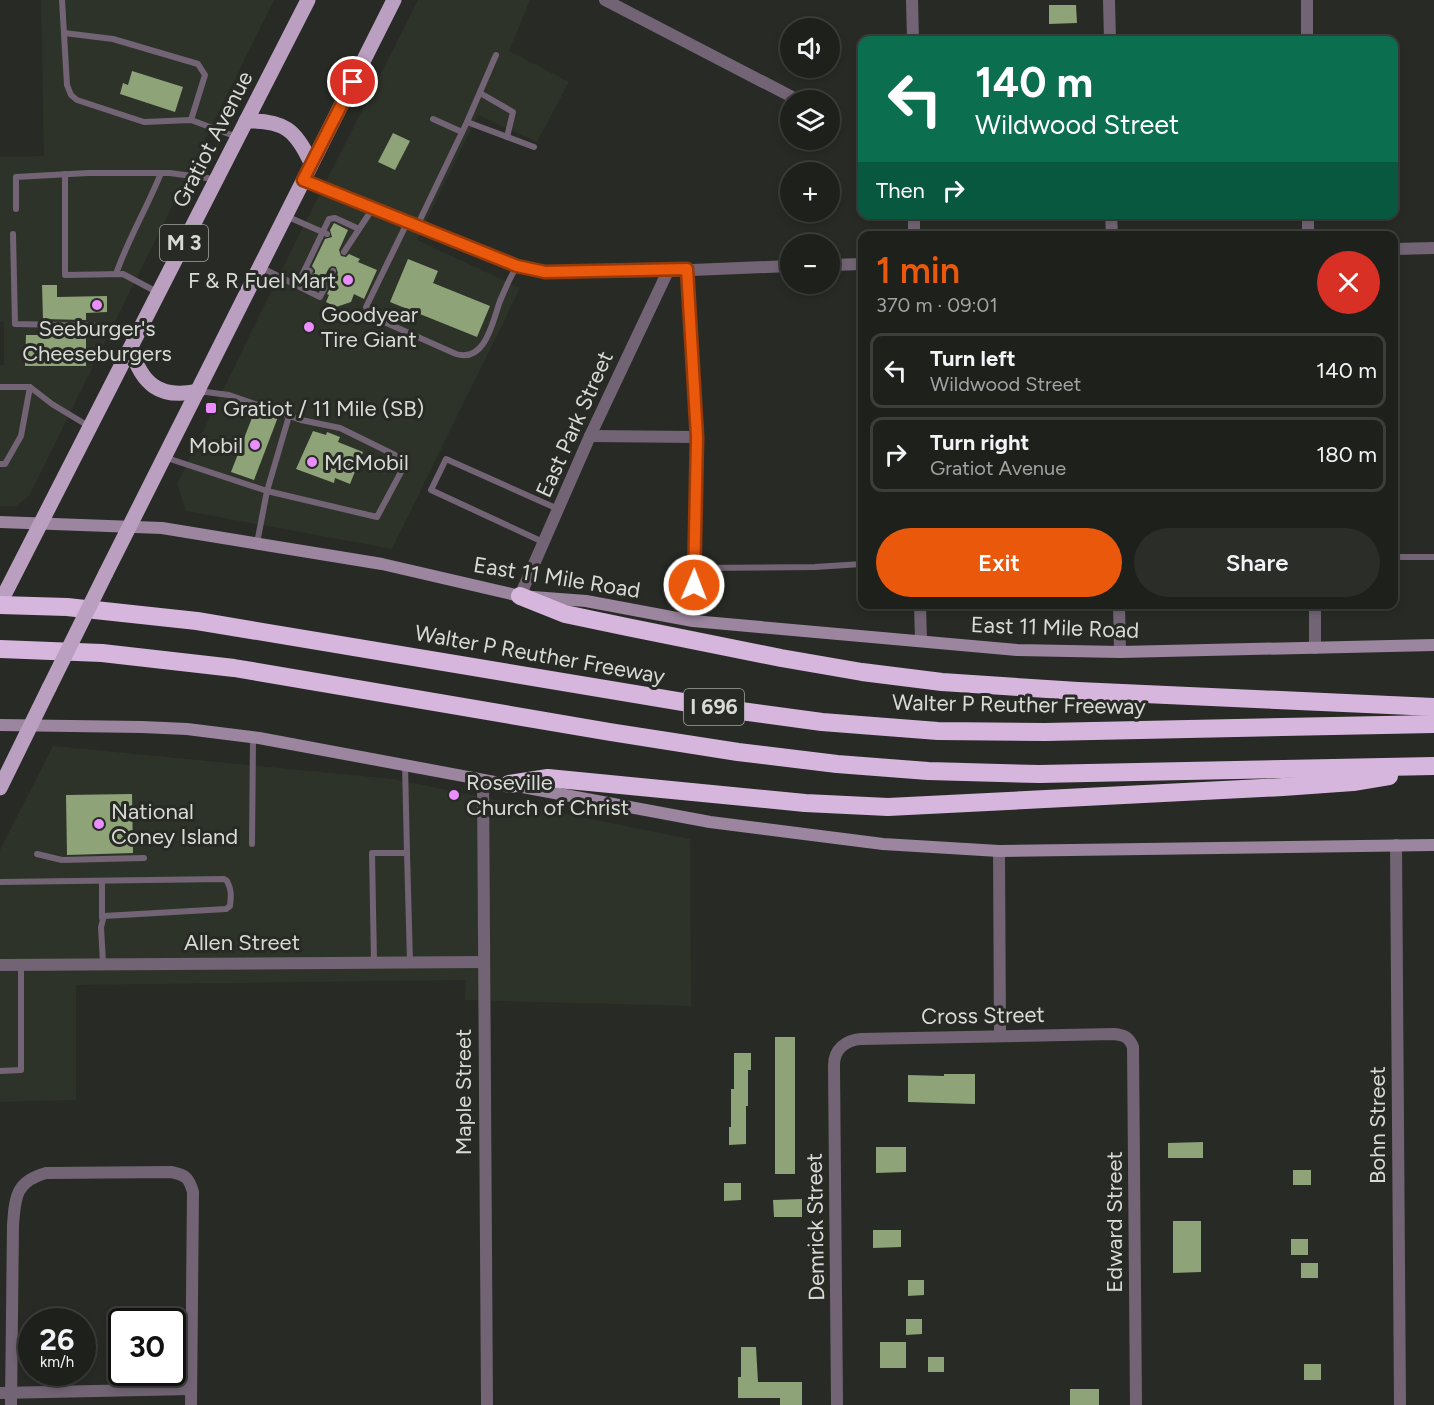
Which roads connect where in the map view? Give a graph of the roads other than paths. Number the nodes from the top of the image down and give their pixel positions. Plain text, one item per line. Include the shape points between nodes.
1 (62, 0) edge
2 (308, 0) edge
3 (394, 0) edge
4 (605, 0) edge
5 (912, 0) edge
6 (1110, 0) edge
7 (1307, 0) edge
8 (64, 33) junction
9 (913, 36) edge
10 (1110, 36) edge
11 (1307, 36) edge
12 (496, 55) dead end
13 (780, 91) edge
14 (480, 93) junction
15 (434, 119) dead end
16 (190, 120) junction
17 (246, 121) junction
18 (467, 122) junction
19 (462, 132) junction
20 (507, 137) junction
21 (237, 138) junction
22 (534, 147) dead end
23 (311, 163) junction
24 (160, 173) junction
25 (65, 174) junction
26 (216, 180) junction
27 (303, 180) junction
28 (373, 208) junction
29 (16, 209) dead end
30 (285, 216) junction
31 (411, 225) junction
32 (359, 229) junction
33 (325, 233) junction
34 (13, 234) dead end
35 (1434, 248) edge
36 (1398, 249) edge
37 (344, 252) dead end
38 (858, 264) edge
39 (840, 265) edge
40 (517, 266) junction
41 (780, 266) edge
42 (260, 267) junction
43 (687, 269) junction
44 (333, 271) dead end
45 (668, 271) junction
46 (116, 274) junction
47 (297, 286) junction
48 (159, 292) junction
49 (139, 331) junction
50 (131, 348) junction
51 (0, 387) edge
52 (30, 387) junction
53 (198, 391) junction
54 (289, 416) junction
55 (91, 427) junction
56 (590, 436) junction
57 (697, 437) junction
58 (164, 457) junction
59 (0, 464) edge
60 (267, 491) junction
61 (558, 510) junction
62 (0, 522) edge
63 (41, 523) junction
64 (129, 526) junction
65 (257, 543) junction
66 (544, 543) junction
67 (1434, 556) edge
68 (1398, 557) edge
69 (858, 564) edge
70 (694, 567) junction
71 (520, 596) junction
72 (0, 604) edge
73 (920, 609) edge
74 (1119, 609) edge
75 (1315, 609) edge
76 (693, 621) junction
77 (921, 641) junction
78 (1434, 645) edge
79 (1315, 648) junction
80 (0, 649) edge
81 (1120, 652) junction
82 (1434, 706) edge
83 (1434, 724) edge
84 (0, 725) edge
85 (31, 725) junction
86 (254, 738) junction
87 (405, 765) junction
88 (1434, 767) edge
89 (483, 780) junction
90 (509, 784) junction
91 (0, 788) edge
92 (252, 844) dead end
93 (1396, 845) junction
94 (1434, 845) edge
95 (999, 851) junction
96 (407, 853) junction
97 (38, 854) dead end
98 (144, 858) dead end
99 (0, 882) edge
100 (102, 882) junction
101 (102, 918) junction
102 (374, 962) junction
103 (410, 962) junction
104 (484, 962) junction
105 (103, 963) junction
106 (21, 964) junction
107 (0, 965) edge
108 (1000, 1036) junction
109 (1130, 1040) joint
110 (838, 1049) joint
111 (0, 1071) edge
112 (191, 1389) junction
113 (7, 1397) edge
114 (191, 1405) edge
115 (486, 1405) edge
116 (837, 1405) edge
117 (1136, 1405) edge
118 (1400, 1405) edge

1 - 8 lane
2 - 17 main road, Gratiot Avenue / M 3
3 - 23 main road
4 - 13 street
5 - 9 street
6 - 10 street
7 - 11 street
8 - 16 lane via 66,85 77,100 144,123
8 - 16 lane via 113,39 198,64 204,75
12 - 14 lane
14 - 18 lane
14 - 20 lane via 513,112
15 - 19 lane
16 - 21 lane
17 - 21 main road, Gratiot Avenue / M 3
17 - 23 main road via 286,126
18 - 19 lane
18 - 20 lane
19 - 31 lane
20 - 22 lane
21 - 26 main road, Gratiot Avenue / M 3
23 - 27 main road
24 - 25 lane
24 - 26 lane
24 - 46 lane
25 - 29 lane via 16,177
25 - 46 lane via 65,275
26 - 48 main road, Gratiot Avenue / M 3
27 - 28 street
27 - 30 main road
28 - 31 street
28 - 32 lane
30 - 33 lane
30 - 42 main road
31 - 40 street
31 - 40 lane via 366,307 373,317 461,356 486,341
32 - 33 lane via 335,218 329,219
32 - 37 lane via 346,242
33 - 47 lane
34 - 49 lane via 15,324 111,326
35 - 36 street
38 - 39 street
40 - 45 street via 545,272
41 - 43 street
42 - 47 lane
42 - 53 main road
43 - 45 street
43 - 57 street
44 - 47 lane via 320,297
45 - 56 street, East Park Street
46 - 48 lane
48 - 49 main road, Gratiot Avenue / M 3
49 - 50 main road, Gratiot Avenue / M 3
50 - 53 main road via 136,366 152,386 175,394
50 - 55 main road, Gratiot Avenue / M 3
51 - 52 lane
52 - 55 lane
52 - 59 lane via 21,436 5,464
53 - 54 lane via 229,395
53 - 58 main road
54 - 60 lane
54 - 60 lane via 340,428 395,454 401,472 377,518
55 - 63 main road, Gratiot Avenue / M 3
56 - 57 street
56 - 61 street, East Park Street
57 - 70 street
58 - 60 lane
58 - 64 main road
60 - 65 lane
61 - 66 street, East Park Street
61 - 66 lane via 446,459 431,490
62 - 63 main road, East 11 Mile Road
63 - 64 main road, East 11 Mile Road
63 - 72 main road, M 3
64 - 65 main road, East 11 Mile Road
64 - 85 main road, bridge
65 - 71 main road, East 11 Mile Road via 382,564
66 - 71 street, East Park Street
67 - 68 lane
69 - 70 lane
70 - 76 street
71 - 76 main road, East 11 Mile Road via 586,601
71 - 82 highway via 565,614 627,627 781,658 942,682
72 - 83 highway, Walter P Reuther Freeway / I 696 via 197,621 718,708 879,727 1045,732
73 - 77 street
74 - 81 street
75 - 79 street
76 - 77 main road, East 11 Mile Road
77 - 81 main road, East 11 Mile Road via 1017,650
78 - 79 main road, East 11 Mile Road
79 - 81 main road, East 11 Mile Road
80 - 88 highway, I 696 via 102,653 234,669 610,732 837,764 1039,774
84 - 85 main road
85 - 86 main road via 153,727
85 - 91 main road
86 - 87 main road
86 - 92 lane
87 - 89 main road
87 - 96 lane
88 - 90 highway via 1353,782 888,807 805,803 548,778
89 - 90 main road
89 - 104 street, Maple Street
90 - 95 main road via 710,822 797,834
93 - 94 main road
93 - 95 main road
93 - 118 street, Bohn Street
95 - 108 street
96 - 102 lane via 372,853
96 - 103 lane
97 - 98 lane via 62,860
99 - 100 lane
100 - 101 lane
100 - 101 lane via 224,879 229,883 231,898 226,909 107,914
101 - 105 lane
102 - 103 street, Allen Street
102 - 105 street, Allen Street
103 - 104 street, Allen Street
104 - 115 street, Maple Street
105 - 106 street, Allen Street
106 - 107 street, Allen Street
106 - 111 lane via 21,1070
108 - 109 street, Cross Street via 1114,1034
108 - 110 street, Cross Street via 861,1039 851,1040
109 - 117 street, Edward Street
110 - 116 street, Demrick Street via 834,1058
112 - 113 street
112 - 113 street via 195,1209 190,1179 171,1172 46,1173 22,1185 14,1208
112 - 114 street

